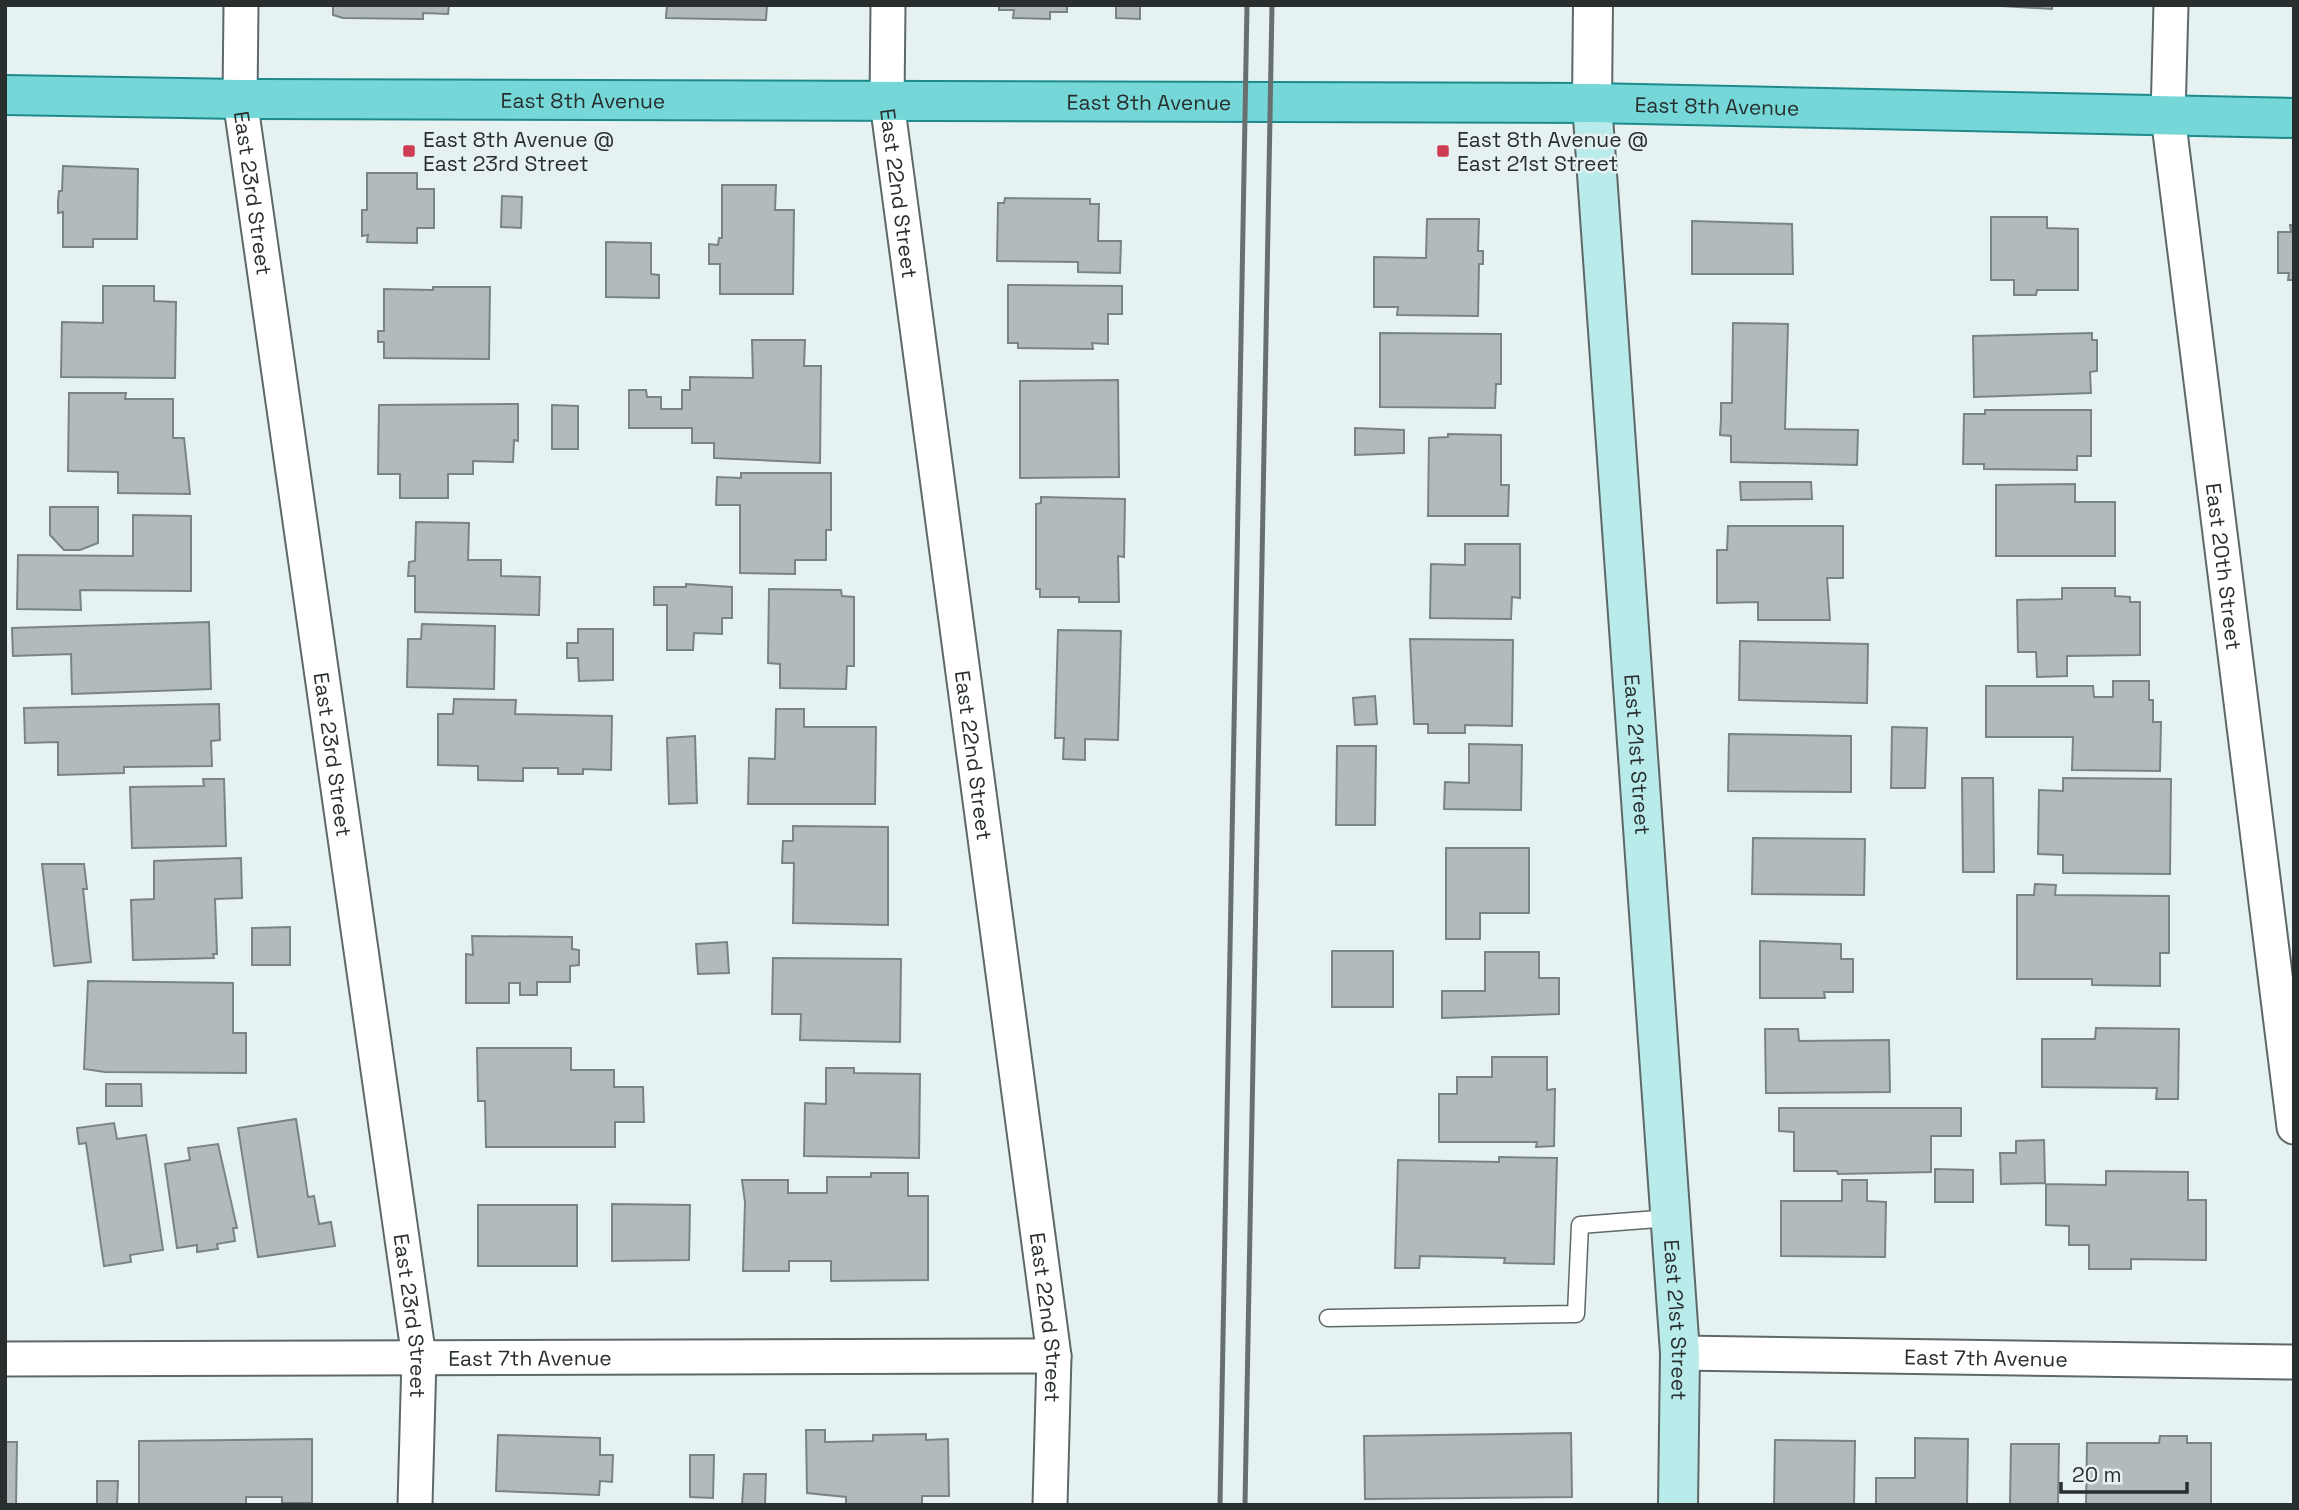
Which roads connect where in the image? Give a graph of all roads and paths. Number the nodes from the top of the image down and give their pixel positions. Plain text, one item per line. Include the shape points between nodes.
1 (242, 5) edge
2 (888, 5) edge
3 (1593, 5) edge
4 (2171, 5) edge
5 (5, 95) edge
6 (240, 99) junction
7 (887, 102) junction
8 (1592, 103) junction
9 (2168, 116) junction
10 (2294, 117) edge
11 (2294, 1127) edge
12 (1670, 1218) junction
13 (1328, 1318) dead end
14 (1680, 1353) junction
15 (1054, 1356) junction
16 (419, 1358) junction
17 (5, 1359) edge
18 (2294, 1362) edge
19 (415, 1505) edge
20 (1050, 1505) edge
21 (1678, 1505) edge

1 - 6 street, East 23rd Street
2 - 7 street, East 22nd Street
3 - 8 street, East 21st Street
4 - 9 street, East 20th Street
5 - 6 main road, East 8th Avenue
6 - 7 main road, East 8th Avenue
6 - 16 street, East 23rd Street
7 - 8 main road, East 8th Avenue
7 - 15 street, East 22nd Street
8 - 9 main road, East 8th Avenue
8 - 12 main road, East 21st Street
9 - 10 main road, East 8th Avenue
9 - 11 street, East 20th Street
12 - 13 lane via 1580,1225 1576,1314
12 - 14 main road, East 21st Street
14 - 18 street, East 7th Avenue
14 - 21 main road, East 21st Street
15 - 16 street, East 7th Avenue
15 - 20 street, East 22nd Street
16 - 17 street, East 7th Avenue
16 - 19 street, East 23rd Street

